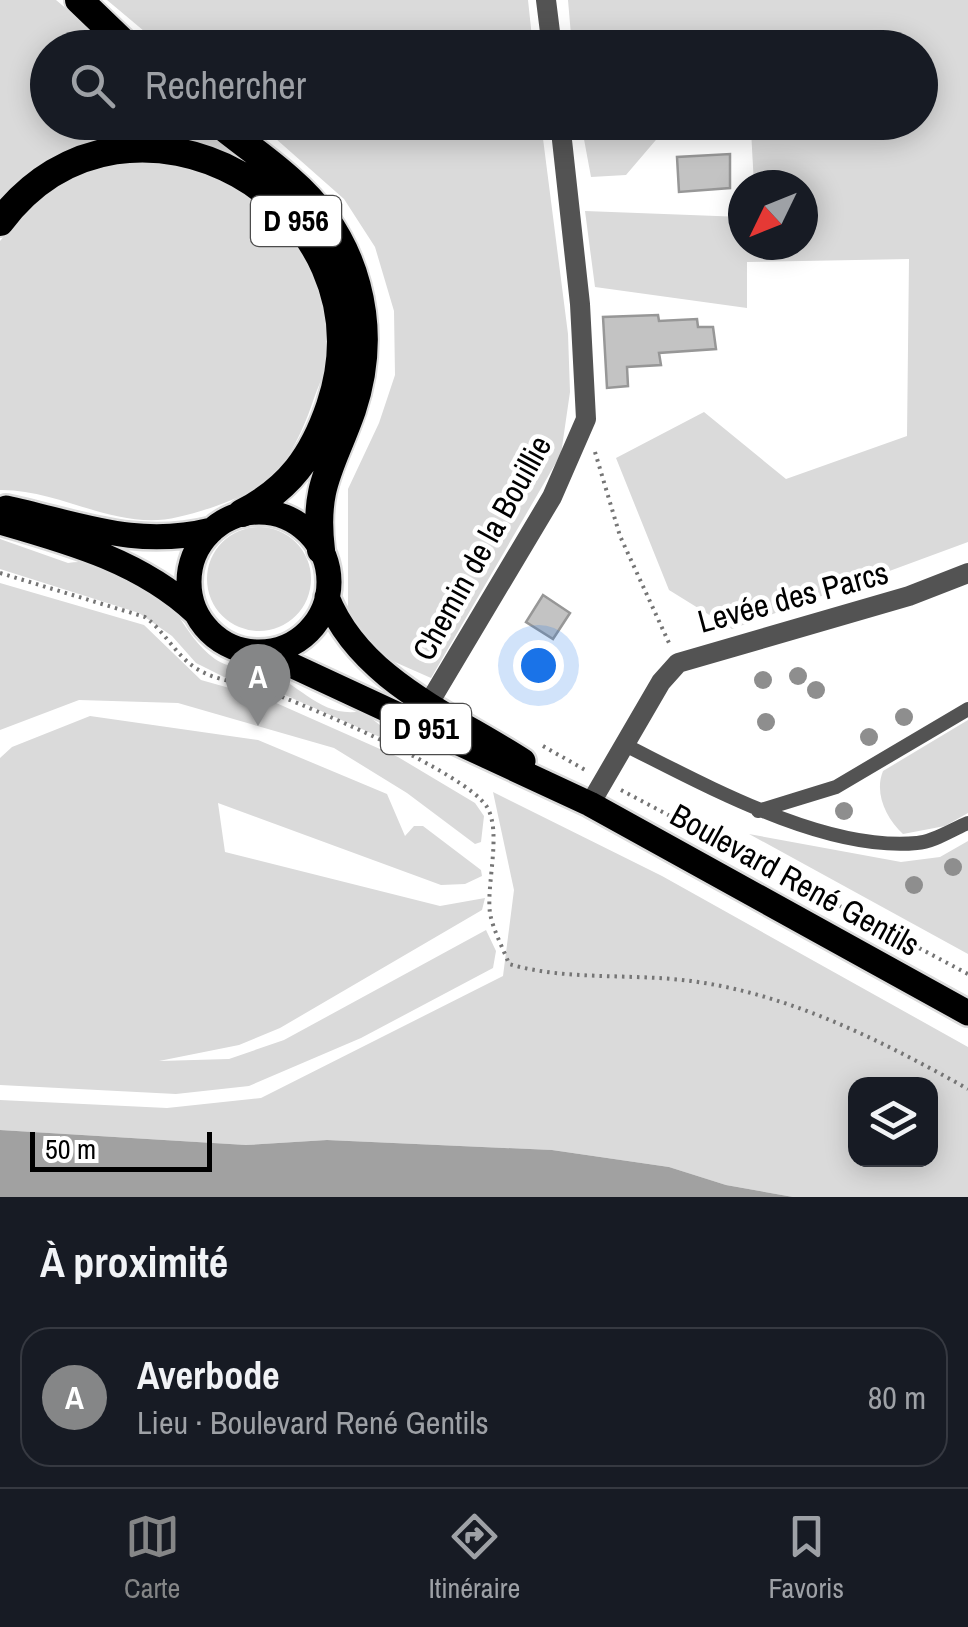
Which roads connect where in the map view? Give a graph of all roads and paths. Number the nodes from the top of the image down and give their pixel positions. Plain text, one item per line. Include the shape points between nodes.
1 (79, 0) edge
2 (546, 0) edge
3 (110, 30) edge
4 (550, 30) edge
5 (238, 140) edge
6 (562, 140) edge
7 (0, 222) edge
8 (586, 418) junction
9 (0, 507) edge
10 (242, 513) junction
11 (0, 522) edge
12 (212, 530) junction
13 (322, 550) junction
14 (968, 572) edge
15 (0, 574) edge
16 (327, 597) junction
17 (196, 613) junction
18 (263, 652) junction
19 (678, 663) junction
20 (429, 703) junction
21 (968, 709) edge
22 (538, 743) dead end
23 (625, 744) junction
24 (604, 780) junction
25 (590, 804) junction
26 (757, 811) junction
27 (968, 823) edge
28 (968, 974) edge
29 (968, 1013) edge
30 (968, 1089) edge

1 - 3 highway
2 - 4 street
5 - 13 highway, D 956 via 312,202 346,251 362,303 360,382 318,502
6 - 8 street, Chemin de la Bouillie
7 - 10 highway, D 956 via 52,176 80,161 132,149 190,153 215,163 268,194 297,222 330,273 338,302 336,383 307,458 273,497
8 - 19 path via 620,536
8 - 20 street, Chemin de la Bouillie via 552,497
9 - 12 main road via 134,538
10 - 12 main road
10 - 13 main road via 288,518
11 - 17 main road, D 951 via 124,563
12 - 17 main road via 190,569
13 - 16 main road, D 951
14 - 19 street, Levée des Parcs via 909,596
15 - 30 path via 145,617 198,670 287,698 455,781 489,810 490,912 509,964 748,991 794,1005
16 - 18 main road via 304,635
16 - 20 main road, Boulevard René Gentils / D 951 via 352,644
17 - 18 main road, D 951 via 224,642
18 - 25 main road, Boulevard René Gentils / D 951
19 - 23 street, Levée des Parcs
20 - 25 main road, Boulevard René Gentils / D 951
21 - 26 lane via 836,787
22 - 24 path
23 - 24 street, Levée des Parcs
23 - 26 lane
24 - 25 street, Levée des Parcs
24 - 28 path
25 - 29 main road, Boulevard René Gentils / D 951
26 - 27 lane via 848,837 919,844

